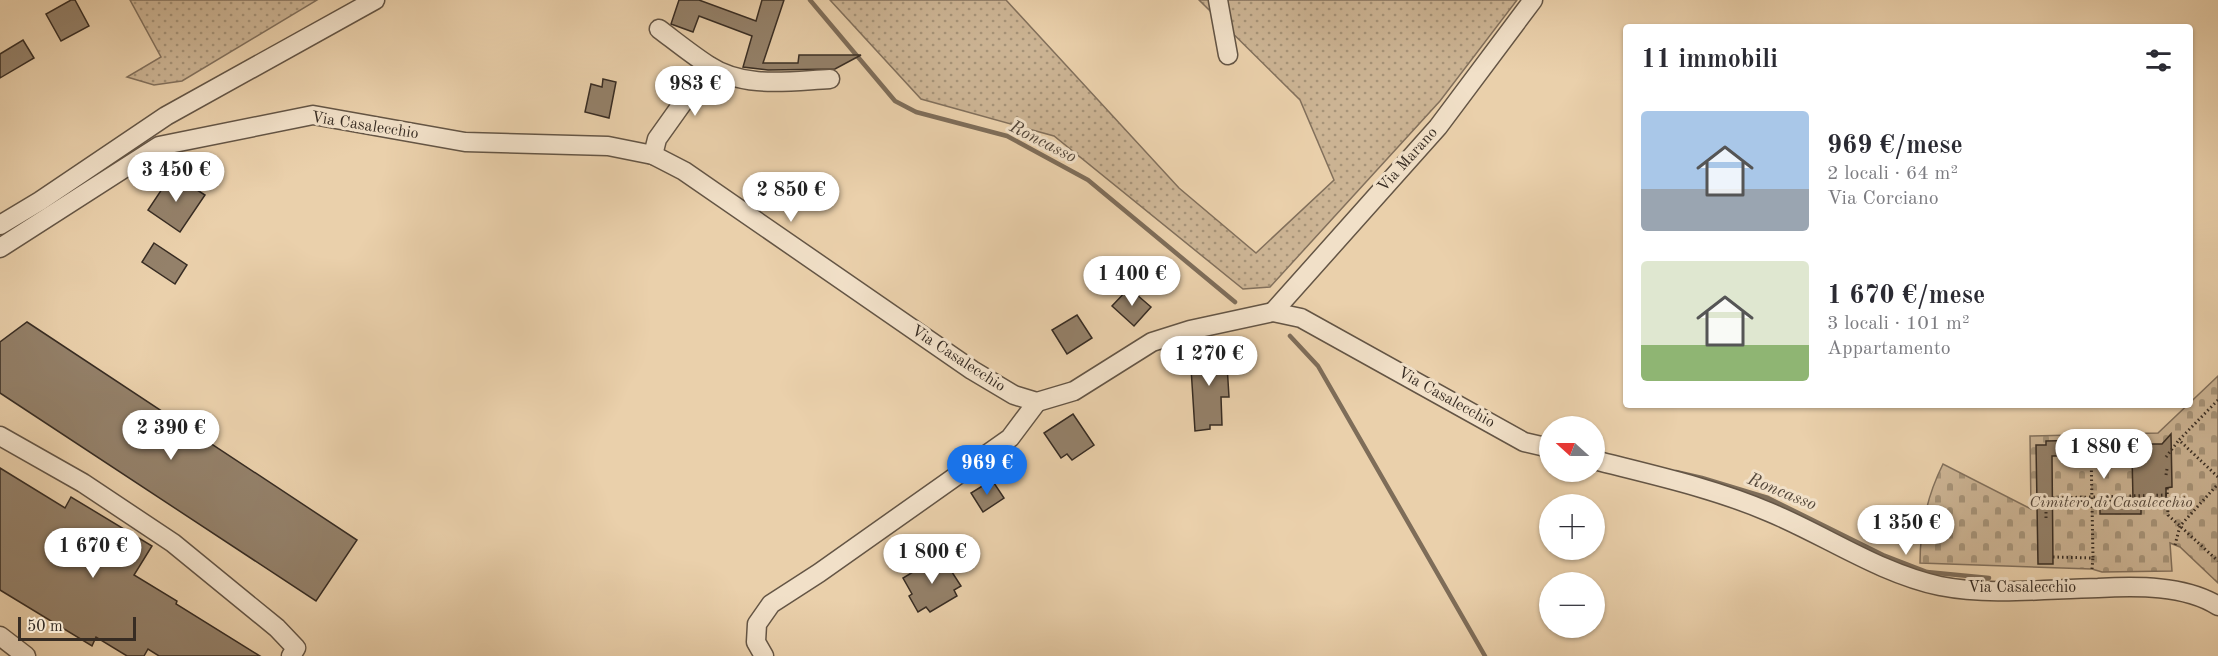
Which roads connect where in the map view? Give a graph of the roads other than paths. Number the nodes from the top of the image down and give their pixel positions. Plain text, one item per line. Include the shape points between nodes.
1 (375, 0) edge
2 (1218, 0) edge
3 (1533, 0) edge
4 (659, 29) dead end
5 (1228, 55) dead end
6 (709, 66) junction
7 (830, 79) dead end
8 (652, 155) junction
9 (0, 225) edge
10 (0, 248) edge
11 (1273, 312) junction
12 (1036, 402) junction
13 (0, 436) edge
14 (1539, 445) edge
15 (1605, 463) edge
16 (2218, 606) edge
17 (0, 636) edge
18 (26, 656) edge
19 (291, 656) edge
20 (764, 656) edge

1 - 9 street via 166,116
2 - 5 street
3 - 11 street, Via Marano via 1438,127
4 - 6 street
6 - 7 street via 730,76 764,82
6 - 8 street via 657,139
8 - 10 street, Via Casalecchio via 608,146 465,142 313,115 159,146
8 - 12 street, Via Casalecchio via 684,171 972,370 1014,396
11 - 12 street, Via Casalecchio via 1152,342 1074,391
11 - 14 street, Via Casalecchio via 1301,318 1524,442
12 - 20 street via 1010,438 771,604 757,624 756,642
13 - 19 street via 83,483 173,543 277,628 296,648
15 - 16 street, Via Casalecchio via 1689,484 1768,512 1880,566 1939,586 1984,591 2147,586 2182,592
17 - 18 street

